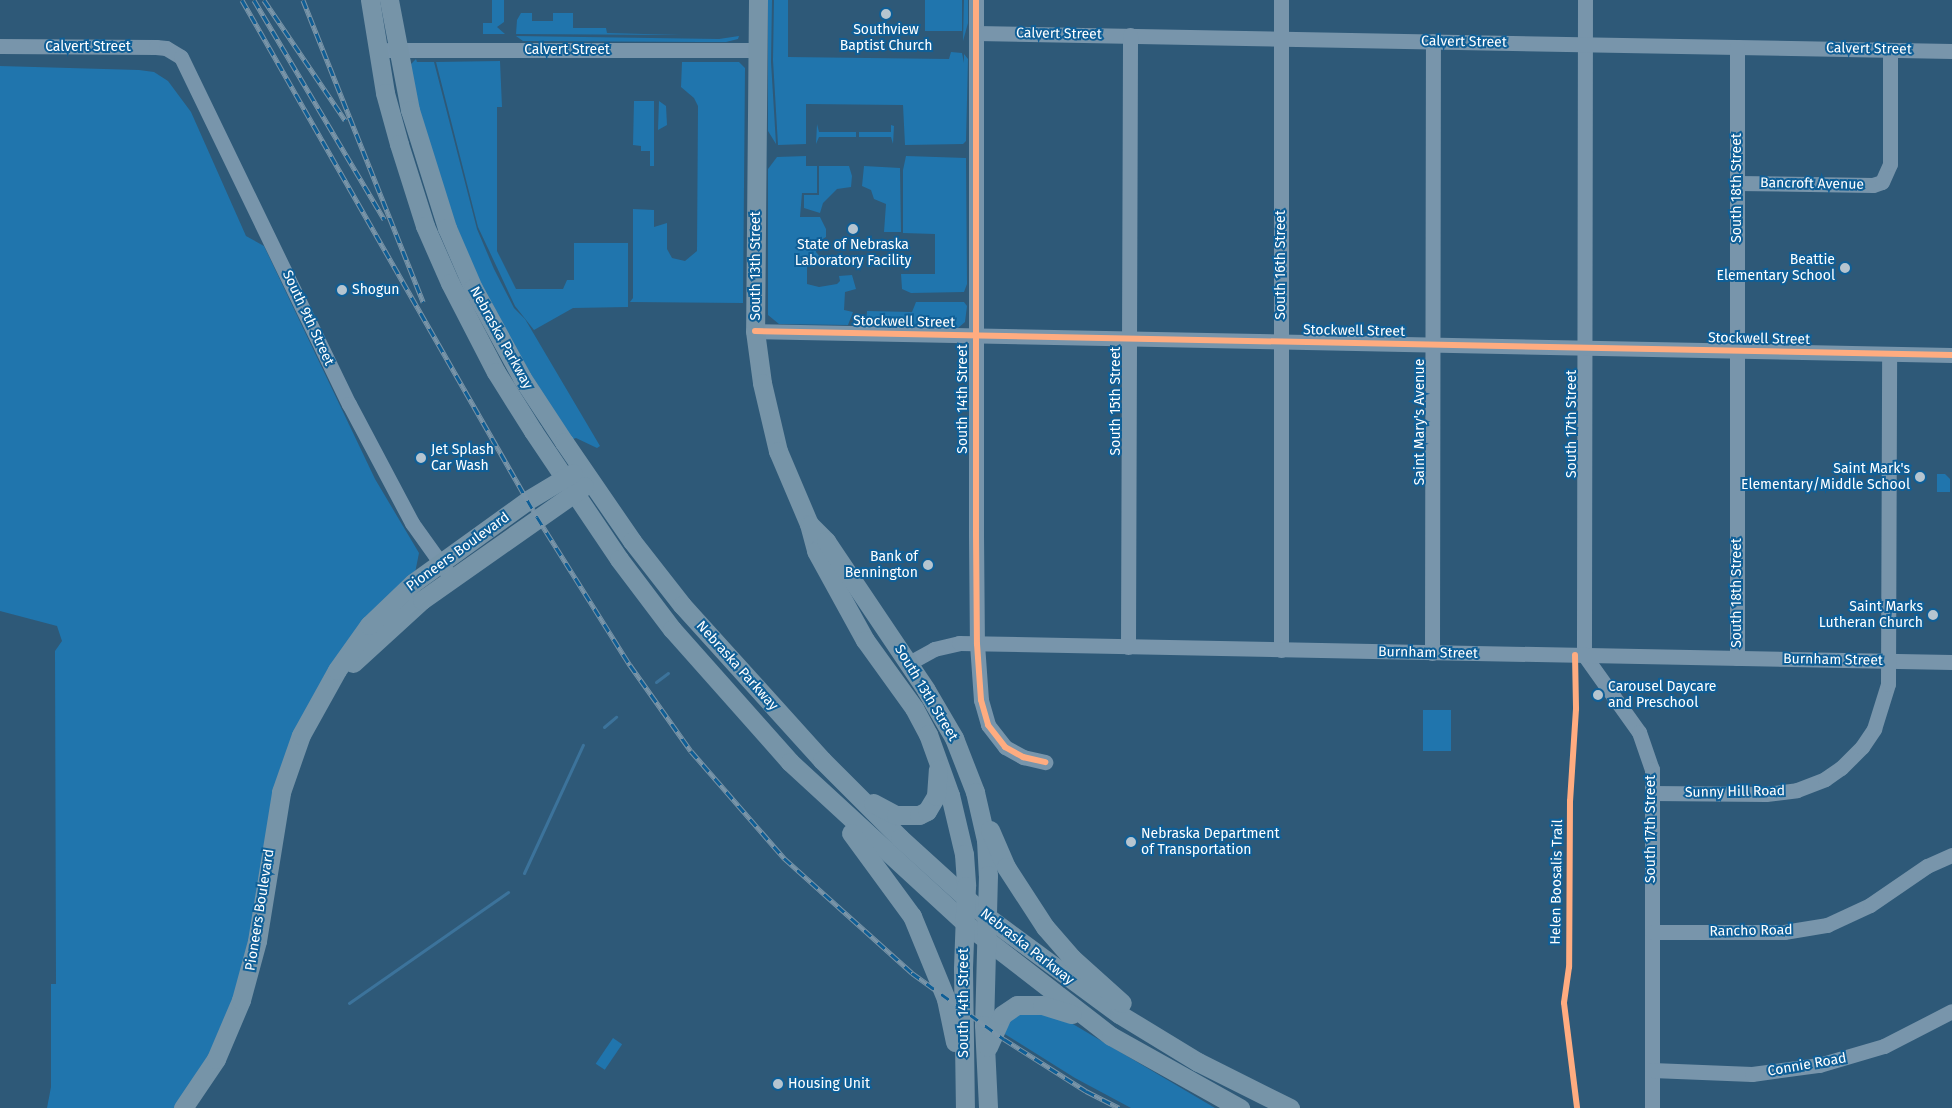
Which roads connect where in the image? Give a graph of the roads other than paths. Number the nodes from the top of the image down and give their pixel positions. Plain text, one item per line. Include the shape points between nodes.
1 (370, 0) edge
2 (389, 0) edge
3 (758, 0) edge
4 (976, 0) edge
5 (1282, 0) edge
6 (1584, 0) edge
7 (976, 33) junction
8 (1130, 36) junction
9 (1281, 38) junction
10 (1433, 41) junction
11 (1585, 44) junction
12 (0, 46) edge
13 (1738, 47) junction
14 (377, 50) junction
15 (397, 50) junction
16 (756, 50) junction
17 (1890, 50) junction
18 (1952, 51) edge
19 (174, 52) joint
20 (1737, 183) junction
21 (755, 331) junction
22 (975, 336) junction
23 (1129, 339) junction
24 (1281, 342) junction
25 (1433, 345) junction
26 (1585, 348) junction
27 (1737, 351) junction
28 (1889, 354) junction
29 (1952, 355) edge
30 (586, 475) junction
31 (569, 486) junction
32 (809, 524) junction
33 (440, 562) junction
34 (452, 579) junction
35 (977, 644) junction
36 (1128, 647) junction
37 (1281, 650) junction
38 (1432, 653) junction
39 (1584, 655) junction
40 (1736, 658) junction
41 (1888, 661) junction
42 (1952, 662) edge
43 (909, 663) junction
44 (317, 704) junction
45 (939, 761) junction
46 (790, 762) junction
47 (1045, 762) dead end
48 (852, 789) junction
49 (975, 792) junction
50 (1652, 793) junction
51 (1952, 855) edge
52 (966, 899) junction
53 (986, 916) junction
54 (966, 924) junction
55 (1652, 932) junction
56 (986, 941) junction
57 (1952, 1011) edge
58 (1111, 1036) junction
59 (1183, 1052) junction
60 (987, 1054) junction
61 (1652, 1070) junction
62 (183, 1108) edge
63 (965, 1108) edge
64 (988, 1108) edge
65 (1240, 1108) edge
66 (1290, 1108) edge
67 (1652, 1108) edge

1 - 14 main road, Nebraska Parkway
2 - 15 main road, Nebraska Parkway
3 - 16 main road, South 13th Street
4 - 7 street, South 14th Street
5 - 9 street, South 16th Street
6 - 11 street, South 17th Street
7 - 8 street, Calvert Street
7 - 22 street, South 14th Street
8 - 9 street, Calvert Street
8 - 23 street, South 15th Street
9 - 10 street, Calvert Street
9 - 24 street, South 16th Street
10 - 11 street, Calvert Street
10 - 25 street, Saint Mary's Avenue
11 - 13 street, Calvert Street
11 - 26 street, South 17th Street
12 - 19 street, Calvert Street via 156,47
13 - 17 street, Calvert Street
13 - 20 street, South 18th Street
14 - 15 street, Calvert Street
14 - 31 main road, Nebraska Parkway via 406,168 437,255 496,372
15 - 16 street, Calvert Street
15 - 30 main road, Nebraska Parkway via 410,110 436,196 466,274 512,361
16 - 21 main road, South 13th Street
17 - 18 street, Calvert Street
17 - 20 street, Bancroft Avenue via 1890,164 1886,179 1873,185
19 - 33 street, South 9th Street via 190,72 348,404 396,496
20 - 27 street, South 18th Street
21 - 22 street, Stockwell Street
21 - 32 main road, South 13th Street via 771,428 785,471
22 - 23 street, Stockwell Street
22 - 35 street, South 14th Street
23 - 24 street, Stockwell Street
23 - 36 street, South 15th Street
24 - 25 street, Stockwell Street
24 - 37 street, South 16th Street
25 - 26 street, Stockwell Street
25 - 38 street, Saint Mary's Avenue
26 - 27 street, Stockwell Street
26 - 39 street, South 17th Street
27 - 28 street, Stockwell Street
27 - 40 street, South 18th Street
28 - 29 street, Stockwell Street
28 - 41 street, Sunny Hill Road
30 - 31 main road, Pioneers Boulevard
30 - 48 main road, Nebraska Parkway via 682,605 791,727
31 - 33 main road, Pioneers Boulevard
31 - 34 main road, Pioneers Boulevard
31 - 46 main road, Nebraska Parkway via 672,629
32 - 43 main road, South 13th Street via 826,541
32 - 45 main road, South 13th Street via 816,551 837,592 914,708
33 - 34 street, South 9th Street
33 - 44 main road, Pioneers Boulevard via 369,625
34 - 44 main road, Pioneers Boulevard via 384,632
35 - 36 street, Burnham Street
35 - 43 street, Burnham Street via 939,647
35 - 47 street, South 14th Street via 982,700 988,725 996,738 1014,753
36 - 37 street, Burnham Street
37 - 38 street, Burnham Street
38 - 39 street, Burnham Street
39 - 40 street, Burnham Street
39 - 50 street, South 17th Street via 1642,738 1650,761
40 - 41 street, Burnham Street
41 - 42 street, Burnham Street
41 - 50 street, Sunny Hill Road via 1887,692 1874,729 1855,755 1825,779 1779,793
43 - 49 main road, South 13th Street via 954,738
44 - 62 main road, Pioneers Boulevard via 301,734 280,792 256,941 242,1000 216,1059
45 - 48 main road via 936,796 932,805 919,816 896,815
45 - 52 main road, South 13th Street via 964,854
46 - 54 main road, Nebraska Parkway
46 - 63 main road via 874,860 912,916 946,999
48 - 52 main road, Nebraska Parkway
49 - 53 main road, South 13th Street via 986,840
49 - 59 main road via 1006,867 1045,927 1106,990
50 - 55 street, South 17th Street
51 - 55 street, Rancho Road via 1927,866 1870,905 1827,925 1784,932
52 - 53 main road, Nebraska Parkway
52 - 54 main road, South 14th Street
53 - 56 main road, South 14th Street
53 - 59 main road, Nebraska Parkway via 1070,981
54 - 56 main road, Nebraska Parkway
54 - 63 main road, South 14th Street via 963,969
55 - 61 street, South 17th Street
56 - 58 main road, Nebraska Parkway
56 - 60 main road, South 14th Street via 984,1025
57 - 61 street, Connie Road via 1884,1046 1819,1065 1752,1074
58 - 60 main road via 1062,1010 1026,1004 1002,1015
58 - 65 main road, Nebraska Parkway
59 - 66 main road, Nebraska Parkway
60 - 64 main road, South 14th Street
61 - 67 street, South 17th Street

